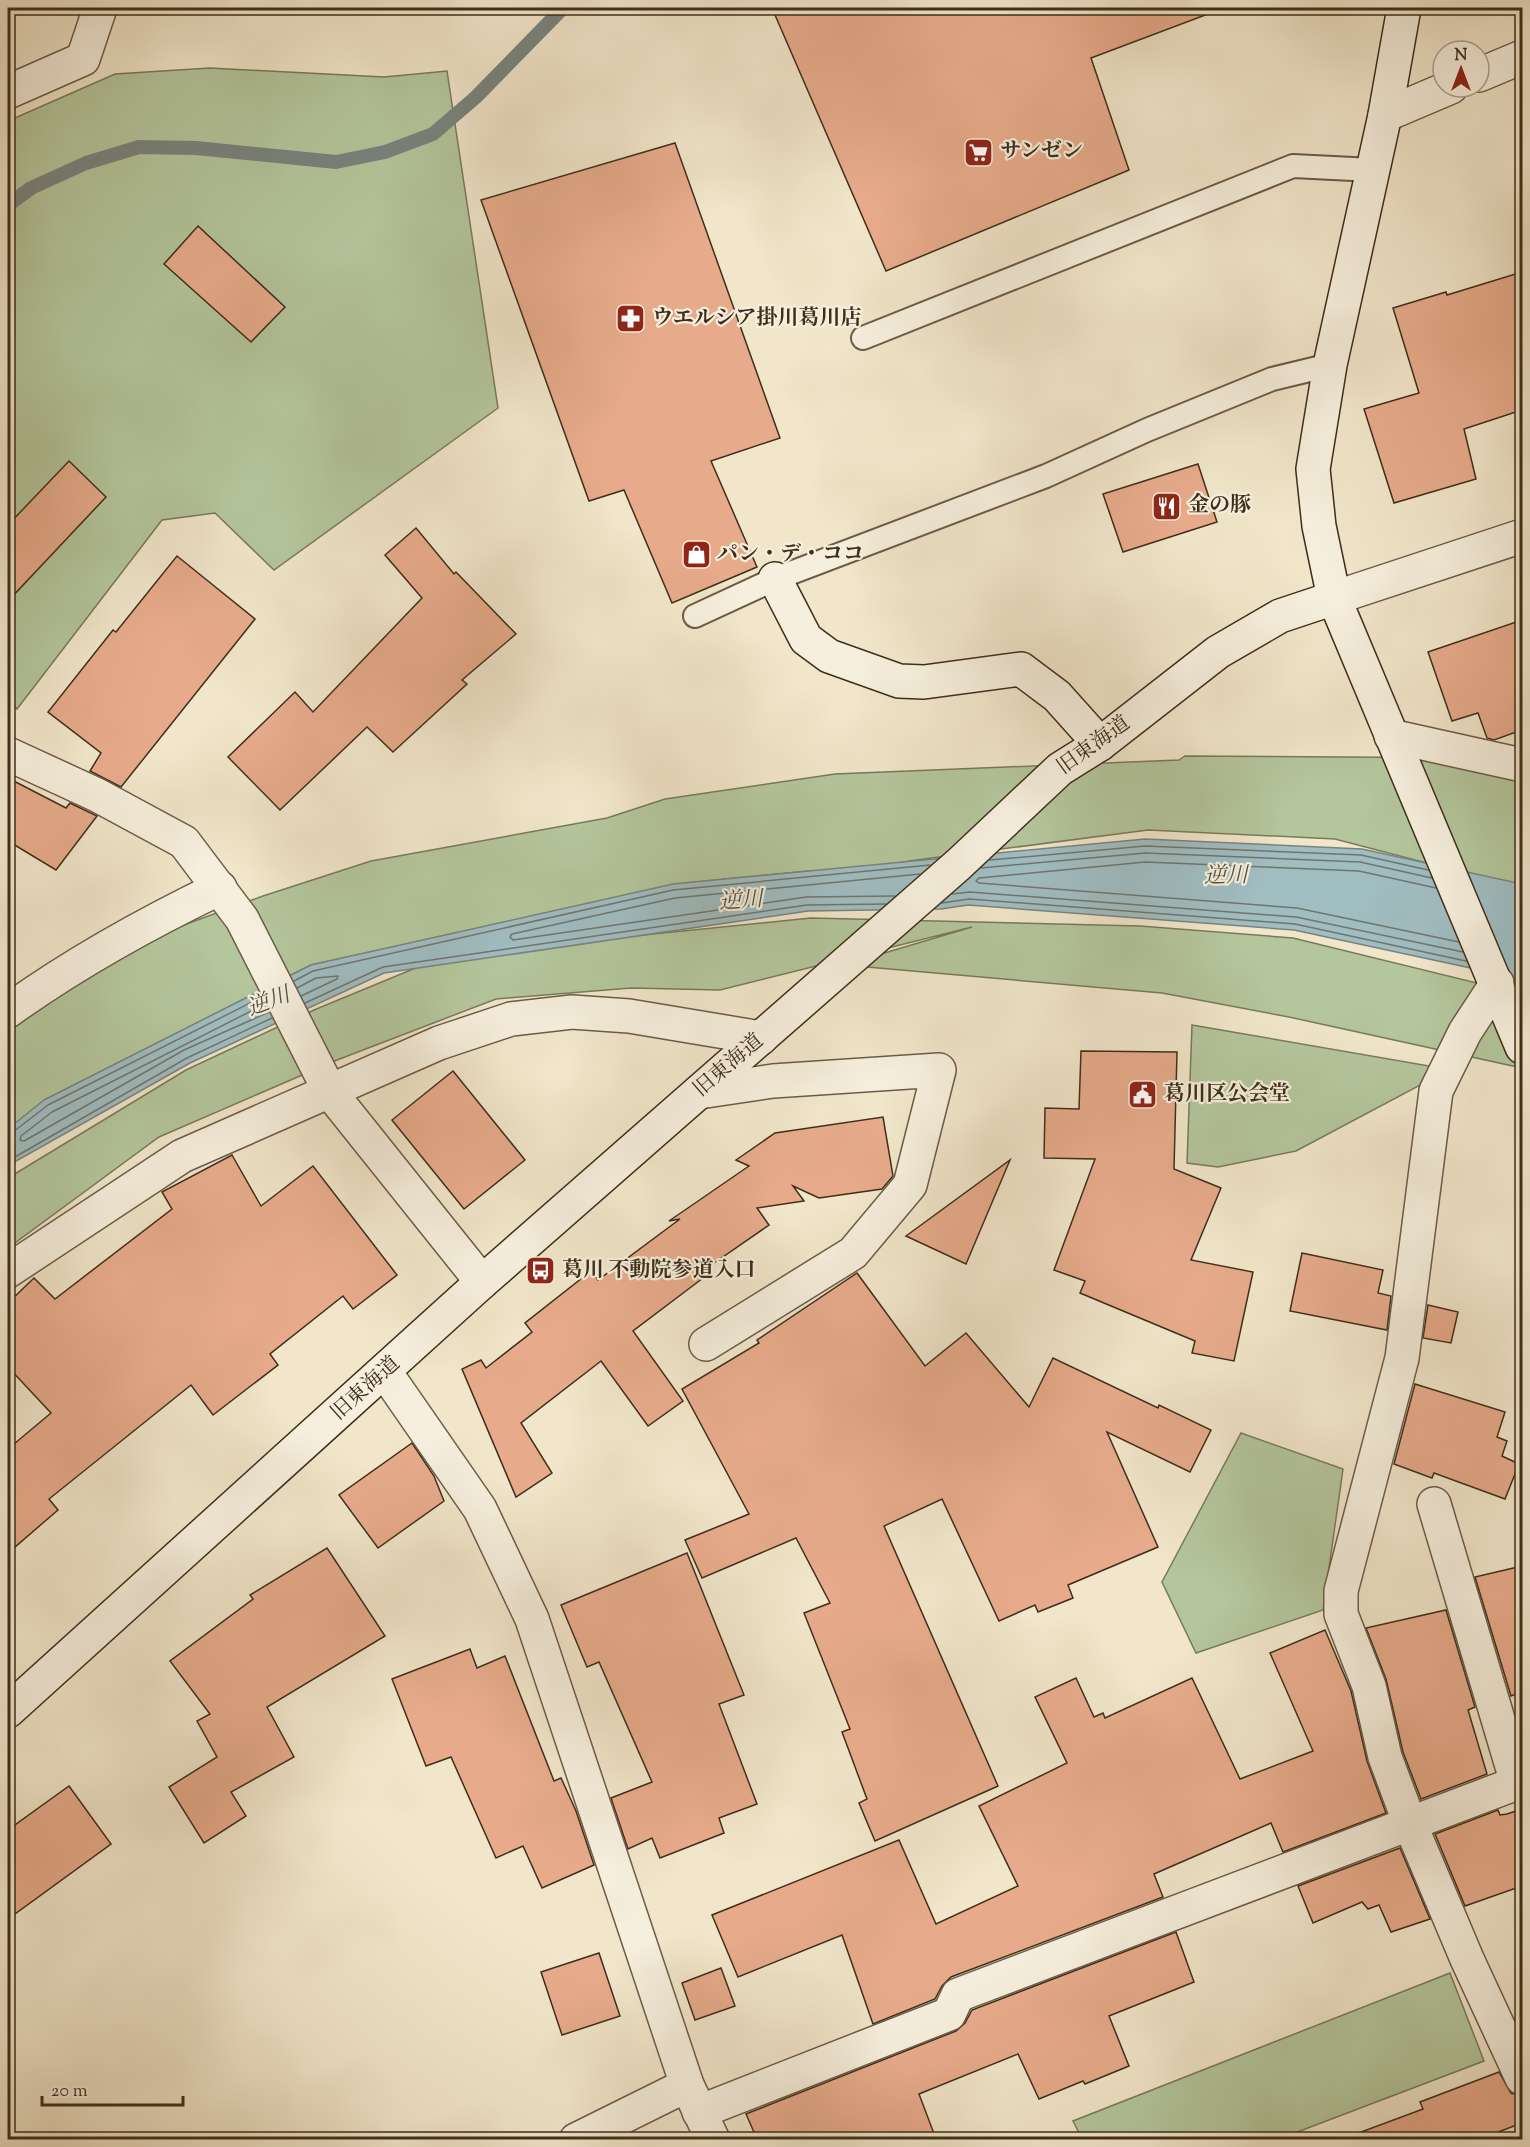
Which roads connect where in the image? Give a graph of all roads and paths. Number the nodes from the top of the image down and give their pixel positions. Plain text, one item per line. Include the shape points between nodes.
1 (100, 8) edge
2 (1404, 8) edge
3 (1522, 57) edge
4 (1491, 70) edge
5 (8, 92) edge
6 (1431, 95) edge
7 (1385, 115) junction
8 (1373, 170) junction
9 (863, 338) dead end
10 (1330, 365) junction
11 (1522, 536) edge
12 (775, 579) junction
13 (1334, 598) junction
14 (695, 616) dead end
15 (1391, 736) junction
16 (1100, 744) junction
17 (8, 754) edge
18 (1522, 765) edge
19 (220, 888) junction
20 (1497, 984) junction
21 (8, 1011) edge
22 (761, 1038) junction
23 (1522, 1047) edge
24 (323, 1080) junction
25 (699, 1092) junction
26 (8, 1271) edge
27 (482, 1282) junction
28 (705, 1344) dead end
29 (385, 1372) junction
30 (1434, 1504) dead end
31 (8, 1711) edge
32 (1410, 1824) junction
33 (1522, 2078) edge
34 (700, 2112) edge
35 (576, 2139) edge

1 - 5 street via 83,59
2 - 7 street
3 - 4 street
6 - 7 street
7 - 8 street
8 - 9 lane via 1293,166
8 - 10 street
10 - 12 lane via 1272,379 1046,476
10 - 13 street via 1313,469 1319,526
11 - 13 street, 旧東海道
12 - 14 lane
12 - 16 street via 806,639 829,656 899,681 924,682 1021,669 1057,696
13 - 15 street
13 - 16 street, 旧東海道 via 1280,616 1218,652
15 - 18 street
15 - 20 street
16 - 22 street, 旧東海道 via 1060,769 959,864
17 - 19 street via 97,795 184,842
19 - 21 street via 143,925
19 - 24 street via 242,919
20 - 23 street
20 - 32 street via 1465,1032 1436,1092 1402,1358 1341,1591 1341,1614 1369,1686 1385,1757
22 - 24 street via 573,1012 510,1020
22 - 25 street, 旧東海道
24 - 26 street via 183,1156
24 - 27 street
25 - 27 street, 旧東海道
25 - 28 street via 773,1081 939,1070 910,1185 853,1253
27 - 29 street, 旧東海道
29 - 31 street, 旧東海道
29 - 34 street via 480,1509 532,1619
30 - 32 street via 1516,1783
32 - 33 street
32 - 34 street via 958,1995 949,2014
34 - 35 street

